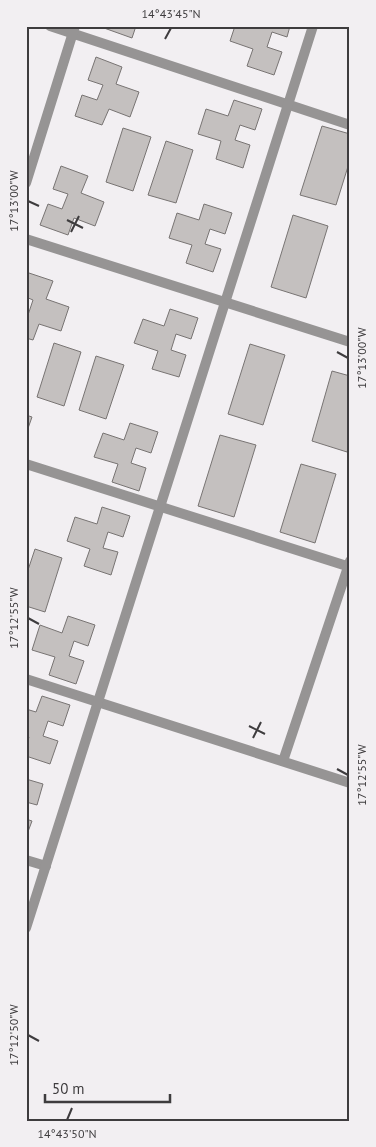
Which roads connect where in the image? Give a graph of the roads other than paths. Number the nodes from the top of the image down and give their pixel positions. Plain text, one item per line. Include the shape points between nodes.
1 (50, 26) edge
2 (313, 26) edge
3 (74, 30) edge
4 (288, 104) junction
5 (350, 125) edge
6 (26, 183) edge
7 (26, 239) edge
8 (225, 302) junction
9 (350, 342) edge
10 (26, 464) edge
11 (160, 507) junction
12 (349, 564) edge
13 (26, 679) edge
14 (98, 702) junction
15 (283, 761) junction
16 (350, 783) edge
17 (26, 860) edge
18 (46, 866) junction
19 (26, 928) edge

1 - 3 street
2 - 4 street
3 - 4 street
3 - 6 street
4 - 5 street
4 - 8 street
7 - 8 street
8 - 9 street
8 - 11 street
10 - 11 street
11 - 12 street
11 - 14 street
12 - 15 street
13 - 14 street
14 - 15 street
14 - 18 street
15 - 16 street
17 - 18 street
18 - 19 street

